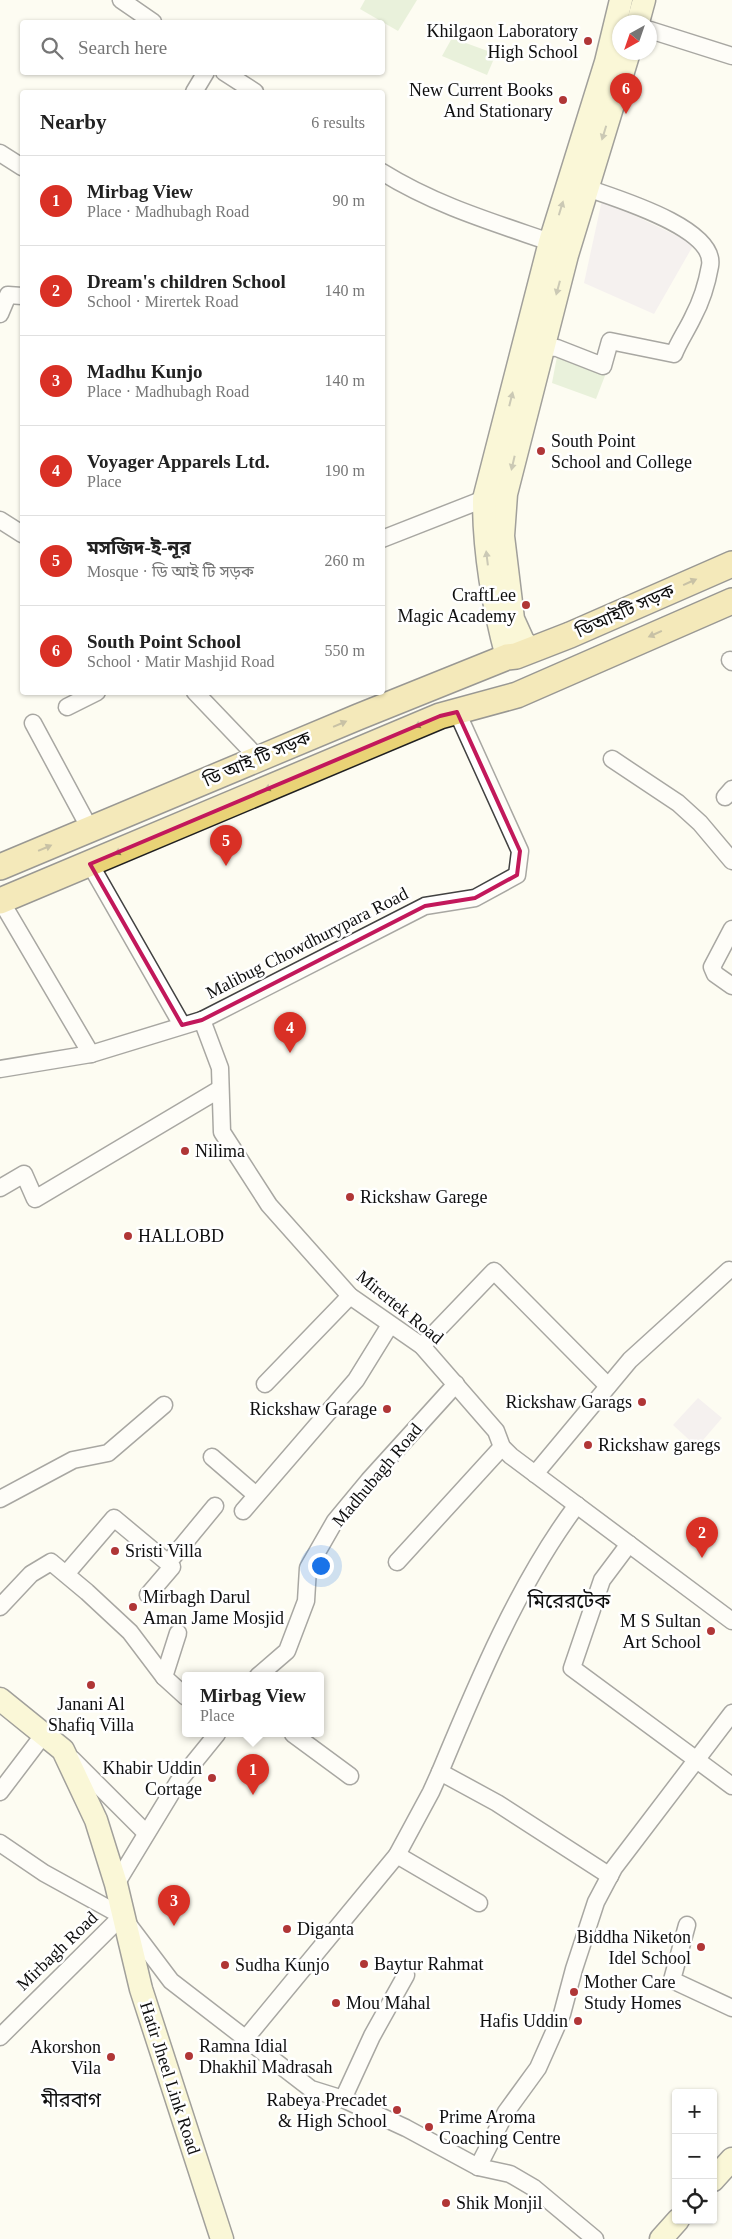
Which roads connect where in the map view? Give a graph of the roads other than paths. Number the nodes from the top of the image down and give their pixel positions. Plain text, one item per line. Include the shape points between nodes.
1 (121, 0) edge
2 (621, 0) edge
3 (644, 0) edge
4 (640, 15) edge
5 (150, 20) edge
6 (657, 32) edge
7 (732, 56) edge
8 (627, 60) edge
9 (204, 75) edge
10 (229, 75) edge
11 (195, 90) edge
12 (252, 90) edge
13 (0, 153) edge
14 (20, 165) edge
15 (385, 174) edge
16 (587, 188) junction
17 (550, 242) junction
18 (20, 296) edge
19 (0, 314) edge
20 (544, 347) junction
21 (484, 500) junction
22 (0, 520) edge
23 (20, 533) edge
24 (385, 538) edge
25 (732, 564) edge
26 (732, 601) edge
27 (518, 654) junction
28 (92, 695) edge
29 (198, 695) edge
30 (518, 695) junction
31 (67, 707) dead end
32 (457, 712) junction
33 (33, 723) dead end
34 (259, 759) junction
35 (612, 759) dead end
36 (90, 829) junction
37 (732, 861) edge
38 (90, 864) junction
39 (0, 867) edge
40 (0, 901) edge
41 (732, 929) edge
42 (732, 986) edge
43 (202, 1020) junction
44 (182, 1025) junction
45 (91, 1054) junction
46 (0, 1070) edge
47 (220, 1089) junction
48 (0, 1188) edge
49 (729, 1270) dead end
50 (350, 1296) junction
51 (390, 1325) junction
52 (422, 1346) junction
53 (266, 1384) dead end
54 (456, 1384) junction
55 (608, 1386) junction
56 (164, 1406) dead end
57 (502, 1446) junction
58 (212, 1457) dead end
59 (535, 1474) junction
60 (256, 1495) junction
61 (0, 1499) edge
62 (577, 1505) junction
63 (215, 1506) dead end
64 (243, 1511) dead end
65 (629, 1544) junction
66 (397, 1562) dead end
67 (168, 1563) junction
68 (66, 1574) junction
69 (148, 1595) dead end
70 (0, 1607) edge
71 (731, 1617) edge
72 (178, 1632) dead end
73 (263, 1672) edge
74 (164, 1677) junction
75 (182, 1693) edge
76 (0, 1699) edge
77 (732, 1713) edge
78 (44, 1734) junction
79 (215, 1737) edge
80 (297, 1737) edge
81 (63, 1750) junction
82 (698, 1759) junction
83 (440, 1772) junction
84 (350, 1776) dead end
85 (732, 1786) edge
86 (0, 1792) edge
87 (146, 1834) junction
88 (0, 1843) edge
89 (397, 1855) junction
90 (610, 1876) junction
91 (116, 1884) junction
92 (478, 1903) dead end
93 (122, 1916) junction
94 (687, 1925) dead end
95 (406, 1975) dead end
96 (732, 2008) edge
97 (0, 2037) edge
98 (246, 2038) junction
99 (344, 2100) junction
100 (732, 2159) edge
101 (478, 2167) junction
102 (714, 2179) edge
103 (674, 2224) edge
104 (222, 2239) edge
105 (595, 2239) edge
106 (661, 2239) edge

1 - 5 street
17 -> 2 street via 606,62
3 - 4 street
6 - 7 street
8 -> 16 street
9 - 11 street
10 - 12 street
13 - 14 street
15 - 17 street via 440,204
16 -> 20 street
16 - 20 street via 656,214 695,237 710,253 711,264 693,318 674,354 610,342 603,366 557,348
21 -> 17 street
18 - 19 street via 8,295
20 -> 27 street via 506,494 503,536 513,619 523,641
21 - 24 street
27 -> 21 street via 489,574
22 - 23 street
27 -> 25 main road, ডিআইটি সড়ক
26 -> 30 main road, ডিআইটি সড়ক
27 - 30 main road
34 -> 27 main road, ডি আই টি সড়ক
28 - 31 street
29 - 34 street
30 - 32 main road, ডি আই টি সড়ক
32 -> 38 main road, ডি আই টি সড়ক via 440,716
32 - 43 street, Malibug Chowdhurypara Road via 520,852 517,875 475,898 425,906
33 - 36 street
34 - 36 main road, ডি আই টি সড়ক
35 - 37 street via 678,803
39 -> 36 main road, ডি আই টি সড়ক
38 - 40 main road, ডি আই টি সড়ক
38 - 44 street
40 - 45 street
41 - 42 street via 712,967 715,974
43 - 44 street, Malibug Chowdhurypara Road
43 - 47 street, Mirertek Road via 220,1068
44 - 45 street, Malibug Chowdhurypara Road
45 - 46 street, Malibug Chowdhurypara Road
47 - 48 street via 35,1198 24,1174
47 - 50 street, Mirertek Road via 222,1132 270,1204
49 - 55 street via 630,1360
50 - 51 street, Mirertek Road
50 - 53 street
51 - 52 street, Mirertek Road
51 - 60 street via 356,1380
52 - 54 street, Mirertek Road
52 - 55 street via 494,1271
54 - 57 street, Mirertek Road via 496,1431
54 - 73 street, Madhubagh Road via 335,1521 308,1568 306,1601 287,1652
55 - 59 street
56 - 61 street via 108,1452 73,1460
57 - 59 street, Mirertek Road
57 - 66 street
58 - 60 street
59 - 62 street, Mirertek Road
60 - 64 street
62 - 65 street, Mirertek Road
62 - 83 street via 552,1538 503,1632
63 - 67 street
65 - 71 street, Mirertek Road
65 - 82 street via 602,1580 572,1668
67 - 68 street via 114,1518
67 - 69 street via 172,1567
68 - 70 street via 51,1562 31,1574
68 - 74 street via 130,1632
72 - 74 street
74 - 75 street
76 - 78 street
77 - 82 street
78 - 81 street
78 - 86 street
79 - 87 street via 178,1782
80 - 84 street
81 - 87 street
81 - 91 street via 96,1820
82 - 85 street
82 - 90 street
83 - 89 street
83 - 90 street via 497,1803
87 - 91 street
88 - 93 street via 44,1873
89 - 92 street
89 - 98 street
90 - 101 street via 596,1902 562,2014 538,2068 506,2112
91 - 93 street
93 - 97 street, Mirbagh Road
93 - 98 street via 171,1981
93 - 104 street, Hatir Jheel Link Road
94 - 96 street via 672,1980
95 - 99 street via 372,2036
98 - 99 street via 311,2089
99 - 101 street via 450,2150
100 - 102 street
101 - 105 street via 510,2174 534,2188
103 - 106 street

